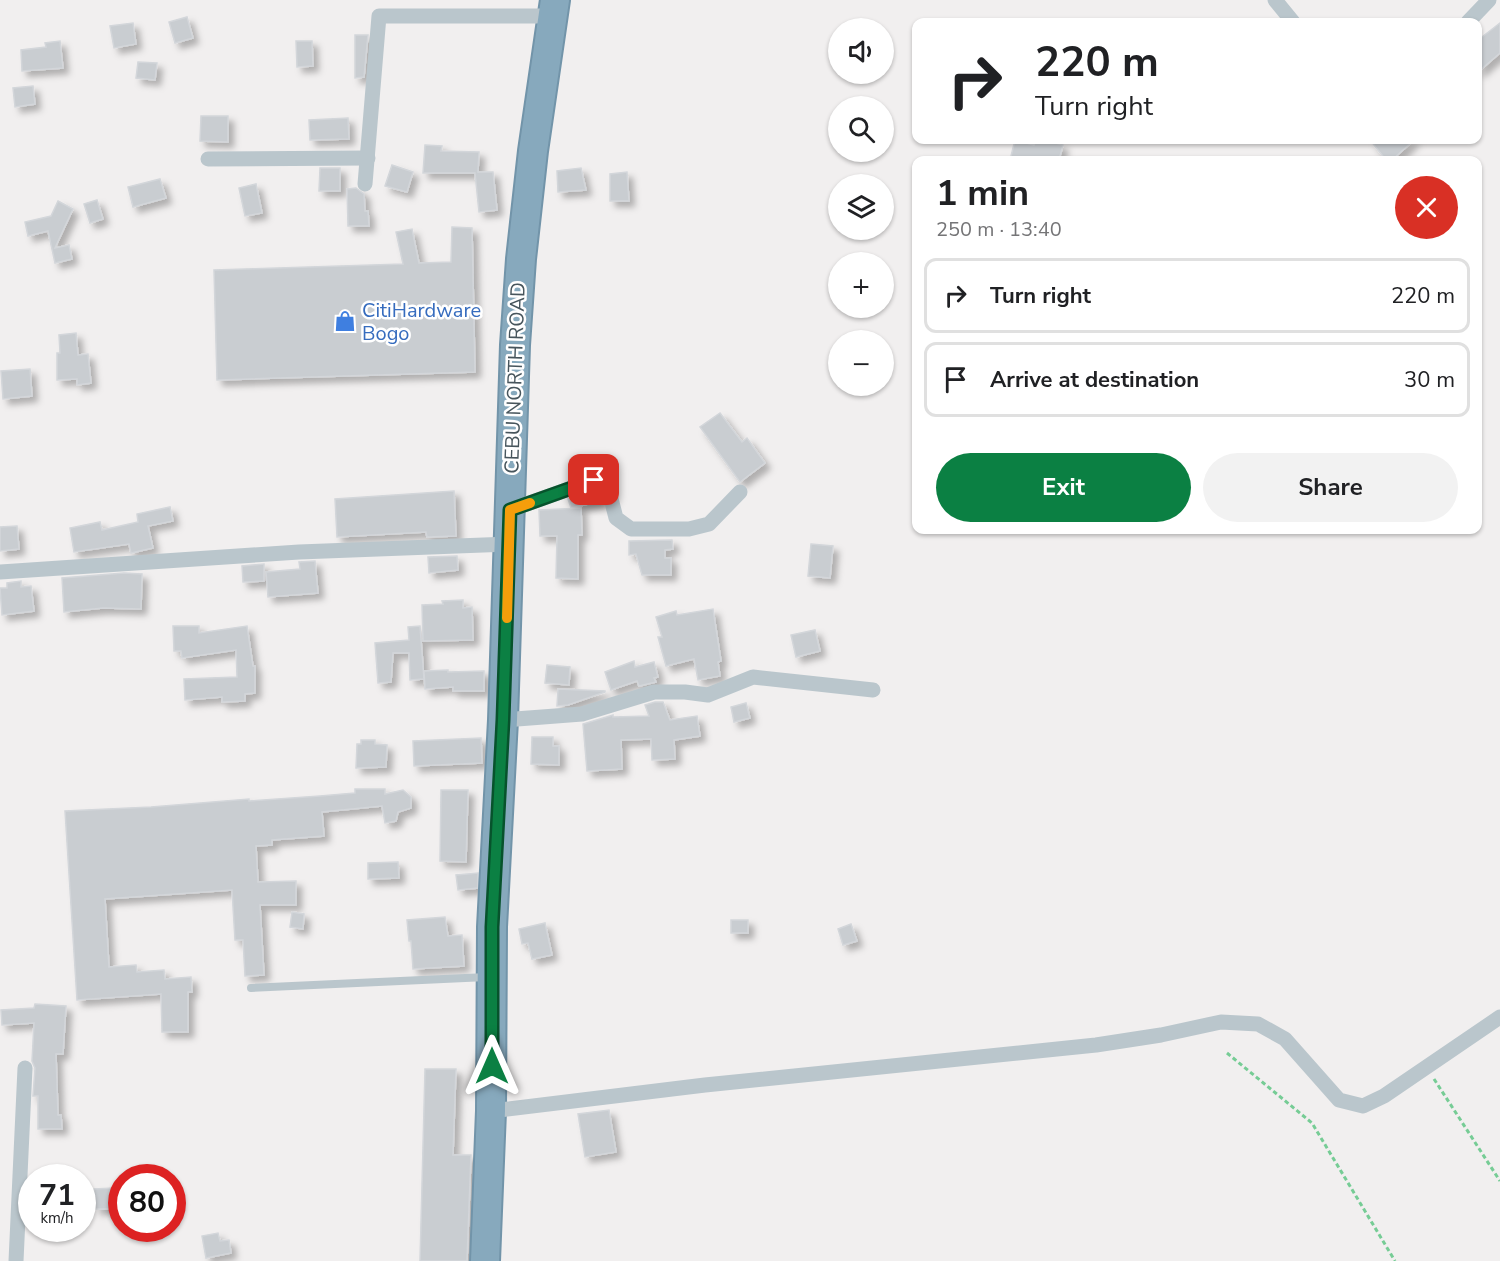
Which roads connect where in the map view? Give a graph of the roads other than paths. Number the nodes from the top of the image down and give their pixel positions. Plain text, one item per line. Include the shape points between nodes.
1 (1275, 0) edge
2 (1489, 0) edge
3 (553, 8) edge
4 (1290, 18) edge
5 (1472, 18) edge
6 (368, 158) junction
7 (208, 159) dead end
8 (366, 184) dead end
9 (740, 492) dead end
10 (510, 510) junction
11 (510, 544) junction
12 (0, 572) edge
13 (873, 690) dead end
14 (503, 720) junction
15 (492, 977) junction
16 (251, 988) dead end
17 (1500, 1017) edge
18 (25, 1068) dead end
19 (491, 1112) junction
20 (16, 1261) edge
21 (485, 1261) edge

1 - 4 street
2 - 5 street
3 - 6 street via 379,16
3 - 10 highway, CEBU NORTH ROAD via 521,259
6 - 7 street
6 - 8 street
9 - 10 street via 709,524 689,529 631,529 616,518 608,487 599,480
10 - 11 highway, CEBU NORTH ROAD
11 - 12 street via 299,552
11 - 14 highway, CEBU NORTH ROAD
13 - 14 street via 753,676 708,695 654,692 582,714
14 - 15 highway, CEBU NORTH ROAD
15 - 16 lane
15 - 19 highway, CEBU NORTH ROAD
17 - 19 street via 1384,1096 1363,1106 1338,1100 1285,1039 1258,1024 1221,1022 1096,1045 705,1085
18 - 20 street
19 - 21 highway, CEBU NORTH ROAD

